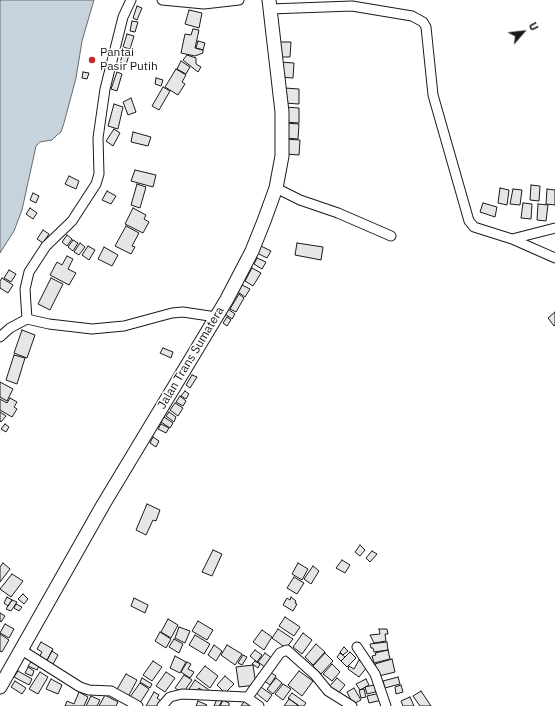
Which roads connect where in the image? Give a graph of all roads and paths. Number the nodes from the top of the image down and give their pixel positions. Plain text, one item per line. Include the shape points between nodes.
1 (130, 0) edge
2 (162, 0) edge
3 (239, 0) edge
4 (270, 4) edge
5 (276, 188) junction
6 (555, 228) edge
7 (391, 236) dead end
8 (512, 239) junction
9 (555, 258) edge
10 (216, 317) junction
11 (27, 319) junction
12 (0, 337) edge
13 (357, 647) dead end
14 (20, 649) junction
15 (0, 687) edge
16 (248, 697) junction
17 (138, 706) edge
18 (162, 706) edge
19 (259, 706) edge
20 (352, 706) edge
21 (386, 706) edge

1 - 11 street via 123,17 105,89 98,138 99,174 91,192 72,220 46,246 30,272 25,289
2 - 3 street via 204,4
4 - 5 highway, Jalan Trans Sumatera via 282,112 282,156
4 - 8 street via 352,6 412,16 423,22 426,27 433,95 465,214 474,227
5 - 7 street
5 - 10 highway, Jalan Trans Sumatera via 252,251
6 - 8 street
8 - 9 street
10 - 11 street via 172,313 124,326 92,329
10 - 14 highway, Jalan Trans Sumatera
11 - 12 street
13 - 21 street via 375,674
14 - 15 highway, Jalan Trans Sumatera
14 - 17 street via 80,687 111,691
16 - 18 street via 177,694
16 - 19 street
16 - 20 street via 280,653 287,650 315,675 328,691

